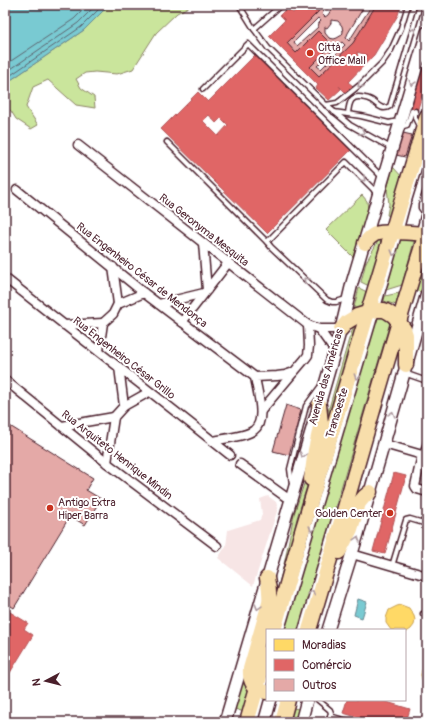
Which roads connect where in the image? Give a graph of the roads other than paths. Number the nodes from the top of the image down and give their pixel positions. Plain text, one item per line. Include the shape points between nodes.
1 (238, 5) edge
2 (281, 5) edge
3 (408, 5) edge
4 (420, 5) edge
5 (254, 29) junction
6 (427, 32) edge
7 (421, 50) junction
8 (425, 67) dead end
9 (203, 89) dead end
10 (326, 106) junction
11 (334, 112) junction
12 (416, 113) edge
13 (348, 114) junction
14 (400, 124) junction
15 (425, 136) edge
16 (168, 142) dead end
17 (78, 145) dead end
18 (392, 149) junction
19 (384, 178) junction
20 (427, 187) edge
21 (17, 190) dead end
22 (378, 197) junction
23 (427, 200) edge
24 (424, 212) junction
25 (396, 232) junction
26 (423, 234) edge
27 (267, 242) junction
28 (203, 243) junction
29 (365, 243) junction
30 (228, 263) junction
31 (112, 267) junction
32 (5, 278) edge
33 (206, 291) junction
34 (144, 293) junction
35 (427, 293) edge
36 (349, 298) junction
37 (118, 304) junction
38 (159, 304) junction
39 (373, 311) junction
40 (396, 318) junction
41 (182, 322) junction
42 (103, 323) junction
43 (64, 325) junction
44 (308, 325) junction
45 (341, 329) junction
46 (319, 330) junction
47 (334, 350) junction
48 (99, 351) junction
49 (119, 367) junction
50 (405, 369) junction
51 (294, 372) junction
52 (254, 377) junction
53 (5, 380) edge
54 (325, 381) junction
55 (427, 381) edge
56 (149, 392) junction
57 (318, 405) junction
58 (124, 406) junction
59 (261, 411) junction
60 (114, 417) junction
61 (62, 426) junction
62 (427, 439) edge
63 (212, 441) junction
64 (384, 444) junction
65 (230, 455) dead end
66 (422, 455) junction
67 (107, 463) junction
68 (240, 464) dead end
69 (370, 492) junction
70 (427, 492) edge
71 (291, 495) junction
72 (337, 510) dead end
73 (427, 524) edge
74 (300, 538) junction
75 (218, 546) dead end
76 (352, 554) junction
77 (392, 566) junction
78 (328, 568) junction
79 (427, 576) edge
80 (267, 578) junction
81 (274, 629) edge
82 (282, 629) edge
83 (301, 629) edge
84 (309, 629) edge
85 (328, 629) edge
86 (266, 664) edge
87 (264, 687) edge
88 (280, 701) edge
89 (288, 701) edge
90 (307, 701) edge
91 (319, 701) edge
92 (330, 716) junction
93 (225, 722) edge
94 (247, 722) edge
95 (255, 722) edge
96 (274, 722) edge
97 (282, 722) edge
98 (301, 722) edge
99 (328, 722) edge
100 (350, 722) edge

1 - 5 lane
2 - 5 lane
3 -> 10 lane via 401,28 382,63 341,100
13 -> 4 lane via 349,103 354,98 372,100 376,105 385,108 390,106
5 - 10 lane via 268,48
6 - 7 main road, Avenida das Américas
7 - 8 lane via 427,62
7 -> 14 main road, Avenida das Américas
9 - 19 lane via 248,44
10 - 11 lane
11 - 13 lane
11 -> 18 lane
12 - 14 lane via 407,125
12 - 15 highway, Avenida das Américas
13 - 14 lane
14 - 18 main road, Avenida das Américas
15 - 25 highway, Avenida das Américas
15 - 25 lane via 425,149
16 - 27 lane
17 - 28 street, Rua Geronyma Mesquita
18 - 19 main road, Avenida das Américas
19 - 22 main road, Avenida das Américas
20 - 24 lane via 421,205
21 - 31 street, Rua Engenheiro César de Mendonça
27 -> 22 lane via 346,162
22 - 29 main road, Avenida das Américas
23 - 24 lane
24 - 26 lane
25 - 26 highway
25 - 29 highway via 374,234
25 -> 39 highway, Avenida das Américas
26 - 40 highway
36 -> 27 lane via 336,302 328,300
28 - 30 street, Rua Geronyma Mesquita
28 - 33 street
29 - 36 main road, Avenida das Américas
30 - 33 street
30 - 44 street, Rua Geronyma Mesquita
31 - 34 street, Rua Engenheiro César de Mendonça
31 - 37 street
32 - 43 street, Rua Engenheiro César Grillo
33 - 38 street
33 - 41 street
34 - 37 street
34 - 38 street, Rua Engenheiro César de Mendonça
35 - 50 main road
36 - 45 main road, Avenida das Américas
37 - 42 street via 113,314
38 - 41 street, Rua Engenheiro César de Mendonça
39 - 40 highway via 384,310
39 - 45 highway via 352,319
39 - 74 highway, Avenida das Américas
39 -> 82 lane, Transoeste
40 - 50 highway via 406,335
40 - 78 highway via 390,352
41 - 52 street, Rua Engenheiro César de Mendonça
42 - 43 street
42 - 48 street
43 - 48 street, Rua Engenheiro César Grillo
44 - 46 street, Rua Geronyma Mesquita
44 - 51 street via 308,355
45 - 46 street, Rua Geronyma Mesquita
45 - 47 main road, Avenida das Américas
46 - 47 street, Rua Geronyma Mesquita
47 - 54 main road, Avenida das Américas
48 - 49 street, Rua Engenheiro César Grillo
49 - 56 street, Rua Engenheiro César Grillo
49 - 58 street
50 - 55 lane
64 -> 50 main road
51 - 52 street
51 - 59 street
52 - 59 street
53 - 61 street, Rua Arquiteto Henrique Mindin
54 - 57 main road, Avenida das Américas
54 - 71 lane via 306,406 290,469
56 - 58 street
56 - 63 street, Rua Engenheiro César Grillo
57 -> 71 main road, Avenida das Américas
57 - 74 highway via 321,423 311,479 300,519
58 - 60 street
59 - 63 street via 259,425 254,431
60 - 61 street
60 - 67 street
61 - 67 street, Rua Arquiteto Henrique Mindin
62 - 66 lane
63 - 65 street, Rua Engenheiro César Grillo
64 - 66 street
64 - 69 main road
66 - 70 street via 415,484 417,488
67 - 75 street, Rua Arquiteto Henrique Mindin
68 - 71 street
76 -> 69 main road
69 - 78 highway via 359,503 351,529 334,564
71 - 80 main road, Avenida das Américas
83 -> 72 lane
73 - 77 lane via 406,520
74 - 81 highway, Avenida das Américas
76 - 77 street
76 - 85 main road
77 - 79 street
78 - 84 highway
80 - 87 highway via 270,595 250,669 252,682
80 -> 93 main road, Avenida das Américas
86 - 87 highway
87 - 94 highway
87 - 95 lane
88 - 96 lane
89 - 97 highway
90 - 98 main road
91 - 92 lane via 330,710
92 - 99 lane
92 - 100 lane

